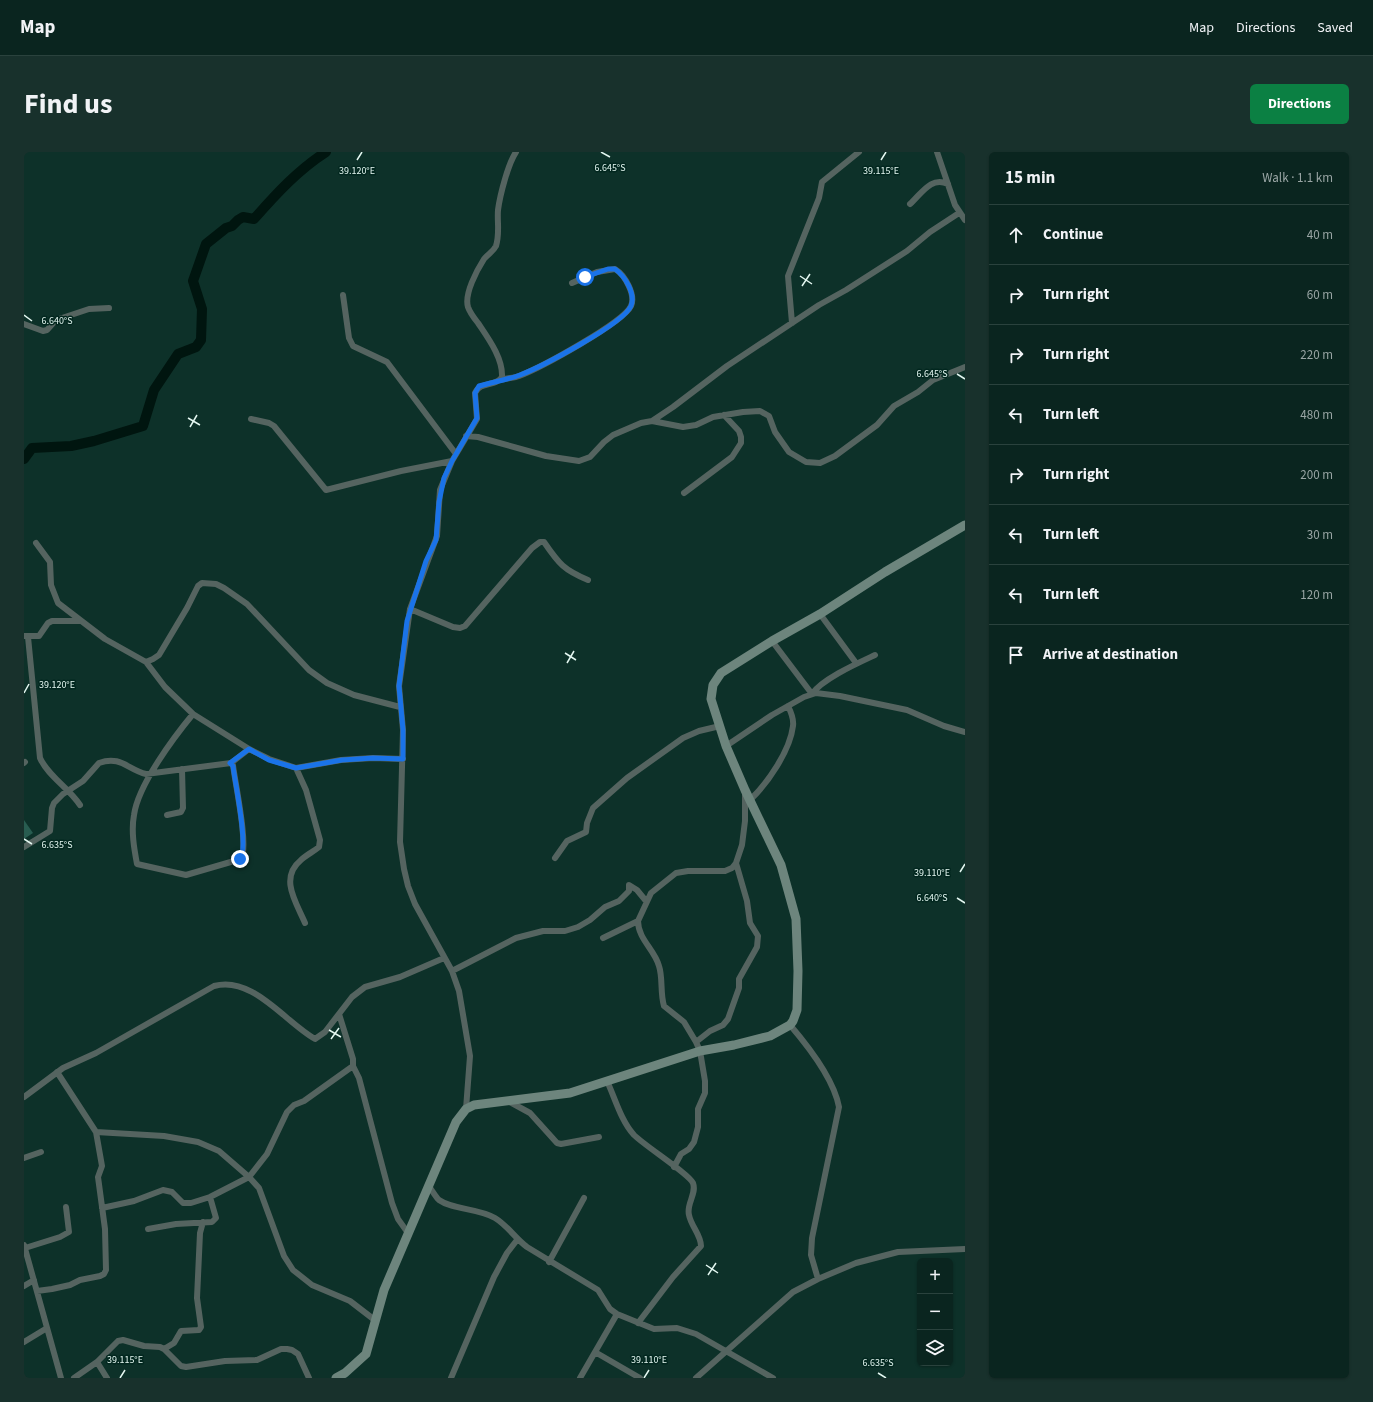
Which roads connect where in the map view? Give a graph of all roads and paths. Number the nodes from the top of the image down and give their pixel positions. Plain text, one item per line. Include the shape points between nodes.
1 (516, 152) edge
2 (859, 152) edge
3 (936, 152) edge
4 (948, 184) junction
5 (910, 204) dead end
6 (959, 214) junction
7 (965, 220) edge
8 (572, 283) dead end
9 (343, 295) dead end
10 (109, 308) dead end
11 (792, 323) junction
12 (24, 324) edge
13 (965, 367) edge
14 (501, 380) junction
15 (724, 415) junction
16 (251, 419) dead end
17 (652, 421) junction
18 (466, 436) junction
19 (456, 454) junction
20 (452, 461) junction
21 (684, 493) dead end
22 (965, 525) edge
23 (36, 542) dead end
24 (588, 580) dead end
25 (410, 609) junction
26 (820, 614) junction
27 (80, 621) junction
28 (26, 636) edge
29 (772, 641) junction
30 (875, 655) dead end
31 (146, 662) junction
32 (856, 663) junction
33 (812, 694) junction
34 (788, 706) junction
35 (400, 707) junction
36 (193, 714) junction
37 (720, 726) junction
38 (965, 732) edge
39 (726, 746) junction
40 (249, 749) junction
41 (403, 759) junction
42 (230, 763) junction
43 (296, 768) junction
44 (182, 769) junction
45 (152, 774) junction
46 (69, 790) junction
47 (744, 790) junction
48 (750, 800) junction
49 (80, 805) dead end
50 (167, 815) dead end
51 (24, 847) edge
52 (555, 858) dead end
53 (736, 863) junction
54 (646, 900) junction
55 (638, 921) junction
56 (305, 923) dead end
57 (603, 938) dead end
58 (444, 958) junction
59 (452, 971) junction
60 (340, 1014) junction
61 (790, 1025) junction
62 (696, 1042) junction
63 (700, 1050) junction
64 (353, 1066) junction
65 (57, 1072) junction
66 (607, 1081) junction
67 (24, 1097) edge
68 (505, 1100) junction
69 (466, 1109) junction
70 (96, 1132) junction
71 (599, 1137) dead end
72 (41, 1152) dead end
73 (24, 1158) edge
74 (674, 1167) junction
75 (249, 1176) junction
76 (428, 1185) junction
77 (210, 1197) junction
78 (584, 1198) dead end
79 (66, 1207) dead end
80 (102, 1208) junction
81 (203, 1222) junction
82 (148, 1229) dead end
83 (408, 1233) junction
84 (517, 1240) junction
85 (24, 1246) edge
86 (965, 1249) edge
87 (549, 1262) junction
88 (818, 1279) junction
89 (34, 1280) junction
90 (24, 1286) edge
91 (37, 1291) junction
92 (617, 1314) junction
93 (376, 1321) junction
94 (638, 1323) junction
95 (47, 1328) junction
96 (24, 1342) edge
97 (164, 1349) junction
98 (727, 1350) junction
99 (595, 1352) junction
100 (97, 1362) junction
101 (61, 1378) edge
102 (74, 1378) edge
103 (107, 1378) edge
104 (310, 1378) edge
105 (336, 1378) edge
106 (451, 1378) edge
107 (580, 1378) edge
108 (640, 1378) edge
109 (696, 1378) edge
110 (773, 1378) edge

1 - 14 street via 511,160 500,201 498,238 494,251 483,262 467,299 470,312 501,364
2 - 11 street via 822,182 788,276
3 - 4 street
4 - 5 street via 934,182
4 - 6 street
6 - 7 street
6 - 11 street via 930,232 907,251
8 - 14 street via 596,272 615,269 633,294 632,305 625,315 615,322 556,357 518,376
9 - 19 street via 349,338 353,346 386,362
10 - 12 street via 62,317 48,330 43,331
11 - 17 street via 727,366
13 - 15 street via 933,380 894,406 877,425 835,456 820,463 806,462 789,452 775,432 769,416 764,412
14 - 18 street via 479,386 477,389 475,393 478,415
15 - 17 street via 683,428
15 - 21 street via 742,437 737,450 732,457
16 - 20 street via 274,426 326,490
17 - 18 street via 612,435 590,457 579,461 546,456
18 - 19 street
19 - 20 street
20 - 25 street via 440,490 436,540
22 - 26 street
23 - 27 street via 50,562 54,596 58,603
24 - 25 street via 569,572 544,542 540,542 465,626 453,627
25 - 35 street via 399,686
26 - 29 street
26 - 32 street
27 - 28 street via 52,621 39,636
27 - 31 street via 119,648
28 - 46 street via 38,751 46,768
29 - 33 street
29 - 37 street via 721,673 714,685 711,699
30 - 32 street
31 - 35 street via 154,660 159,655 198,586 210,583 224,588 248,604 317,677 354,695
31 - 36 street via 165,687
32 - 33 street via 817,687
33 - 34 street
33 - 38 street via 828,693 907,710
34 - 39 street
34 - 48 street via 793,726 790,738 765,784
35 - 41 street
36 - 40 street
36 - 45 street
37 - 39 street
37 - 52 street via 683,738 627,778 593,808 586,832 567,841
39 - 47 street
40 - 42 street
40 - 43 street via 269,760
41 - 43 street via 342,760
41 - 58 street via 399,820 404,869 415,904
42 - 44 street
42 - 45 street via 233,766 242,828 242,856 238,861 186,875 137,864 134,814 138,800
43 - 56 street via 306,790 320,840 319,847 300,860 289,877 293,895
44 - 45 street
44 - 50 street via 183,808 181,812
45 - 46 street via 139,773 123,762 102,762 83,781
46 - 49 street
46 - 51 street via 59,797 52,808 50,831
47 - 48 street
47 - 53 street via 744,833
48 - 61 street via 781,865 796,919 797,1010
53 - 54 street via 725,872 676,873 657,887
53 - 62 street via 750,923 758,936 757,947 739,979 739,988 728,1019
54 - 55 street
54 - 59 street via 629,885 629,891 619,901 604,907 578,927 565,931 542,931 516,938
55 - 57 street
55 - 62 street via 647,946 659,966 664,1006 684,1022
58 - 59 street
58 - 60 street via 400,977 365,988 352,997
59 - 69 street via 460,991 469,1044
60 - 64 street
60 - 65 street via 325,1032 315,1039 258,995 234,985 219,985 194,996 96,1053
61 - 63 street via 754,1041
61 - 88 street via 825,1076 839,1107 812,1238 811,1255
62 - 63 street
63 - 66 street
63 - 74 street via 705,1087 698,1109 698,1127 693,1144 681,1154
64 - 75 street via 287,1112 267,1154
64 - 83 street via 359,1078 392,1203 398,1219
65 - 67 street
65 - 70 street
66 - 68 street via 570,1093
66 - 74 street via 627,1127 645,1145
68 - 69 street via 474,1105
68 - 71 street via 530,1113 557,1143
69 - 76 street via 456,1122
70 - 75 street via 164,1136 208,1145
70 - 80 street via 102,1166 98,1177
72 - 73 street
74 - 94 street via 693,1184 688,1214 701,1246 673,1276
75 - 77 street
75 - 93 street via 259,1188 284,1256 293,1270 312,1285 350,1301
76 - 83 street
76 - 84 street via 440,1200 495,1218 507,1226
77 - 80 street via 186,1204 180,1202 168,1190 163,1190 134,1201
77 - 81 street via 216,1218 212,1222
78 - 87 street
79 - 85 street via 69,1232 60,1237
80 - 91 street via 105,1273 70,1285
81 - 82 street
81 - 97 street via 200,1233 197,1298 201,1327 199,1330 181,1331 174,1343
83 - 93 street via 384,1290
84 - 87 street
84 - 106 street via 494,1277
85 - 89 street
86 - 88 street via 898,1252 856,1264
87 - 92 street via 598,1290 610,1309
88 - 98 street via 793,1292
89 - 90 street
89 - 91 street
91 - 95 street
92 - 94 street
92 - 99 street
93 - 105 street via 366,1354
94 - 98 street via 654,1329 686,1330
95 - 96 street
95 - 101 street
97 - 100 street via 121,1340
97 - 104 street via 180,1366 257,1360 281,1349 292,1350 298,1354
98 - 109 street
98 - 110 street
99 - 107 street
99 - 108 street
100 - 102 street
100 - 103 street

